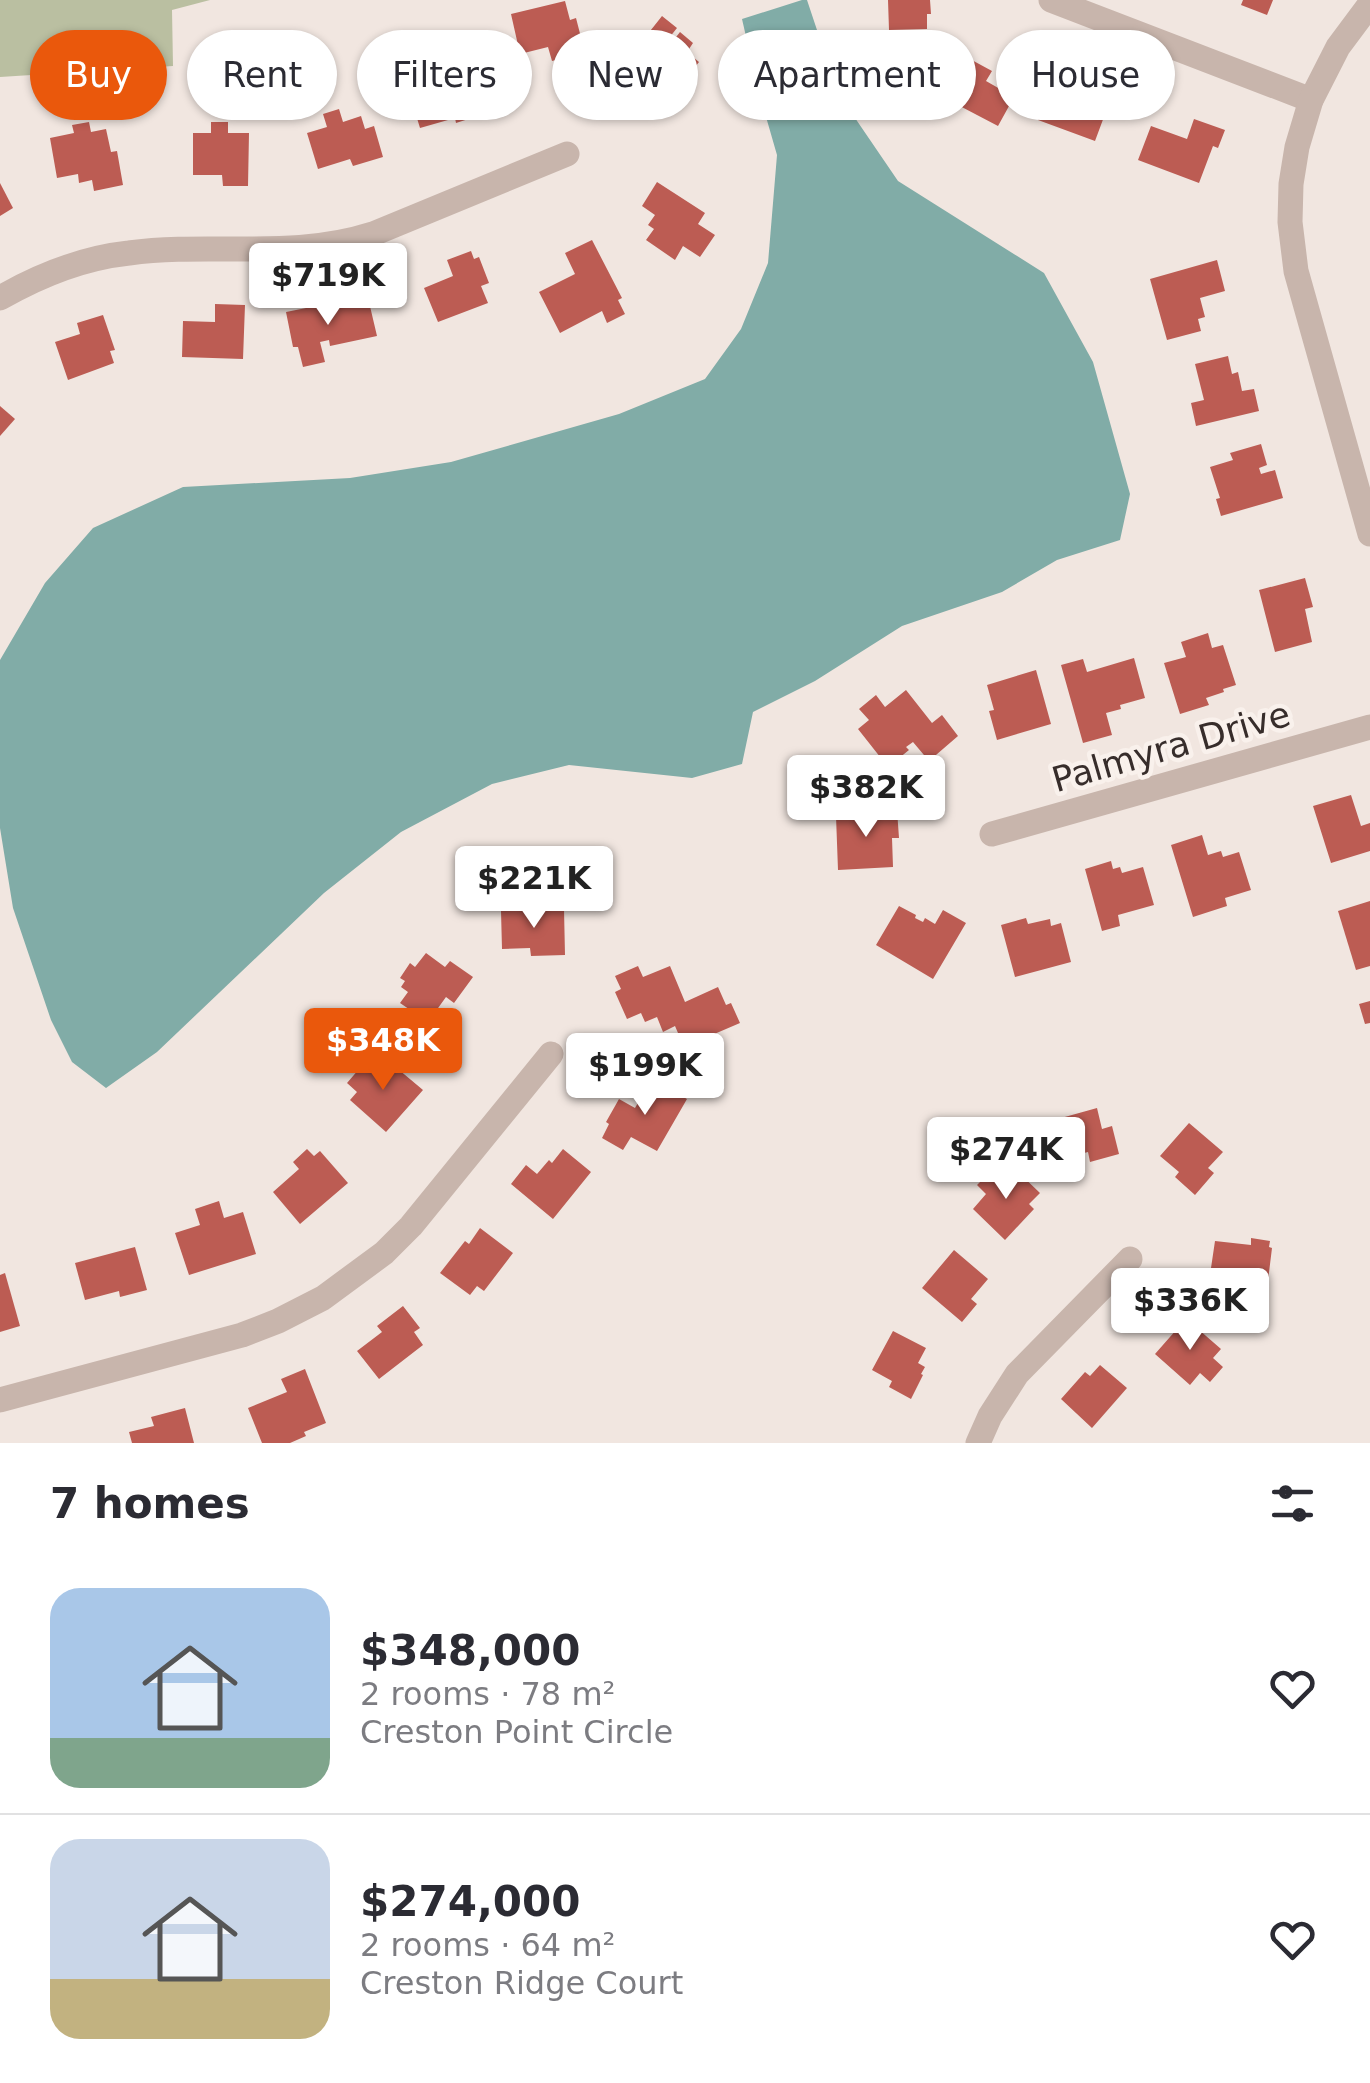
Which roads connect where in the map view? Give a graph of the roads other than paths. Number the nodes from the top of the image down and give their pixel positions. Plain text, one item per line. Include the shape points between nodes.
1 (1051, 0) edge
2 (1370, 4) edge
3 (1311, 100) junction
4 (567, 154) dead end
5 (0, 298) edge
6 (1370, 534) edge
7 (1370, 727) edge
8 (992, 834) dead end
9 (551, 1054) dead end
10 (1130, 1259) dead end
11 (0, 1400) edge
12 (978, 1443) edge

1 - 3 street
2 - 3 street
3 - 6 street via 1291,184 1292,246
4 - 5 street via 354,240 289,250 128,252 67,266
7 - 8 street, Palmyra Drive
9 - 11 street via 411,1226 323,1298 242,1334
10 - 12 street via 1017,1374

